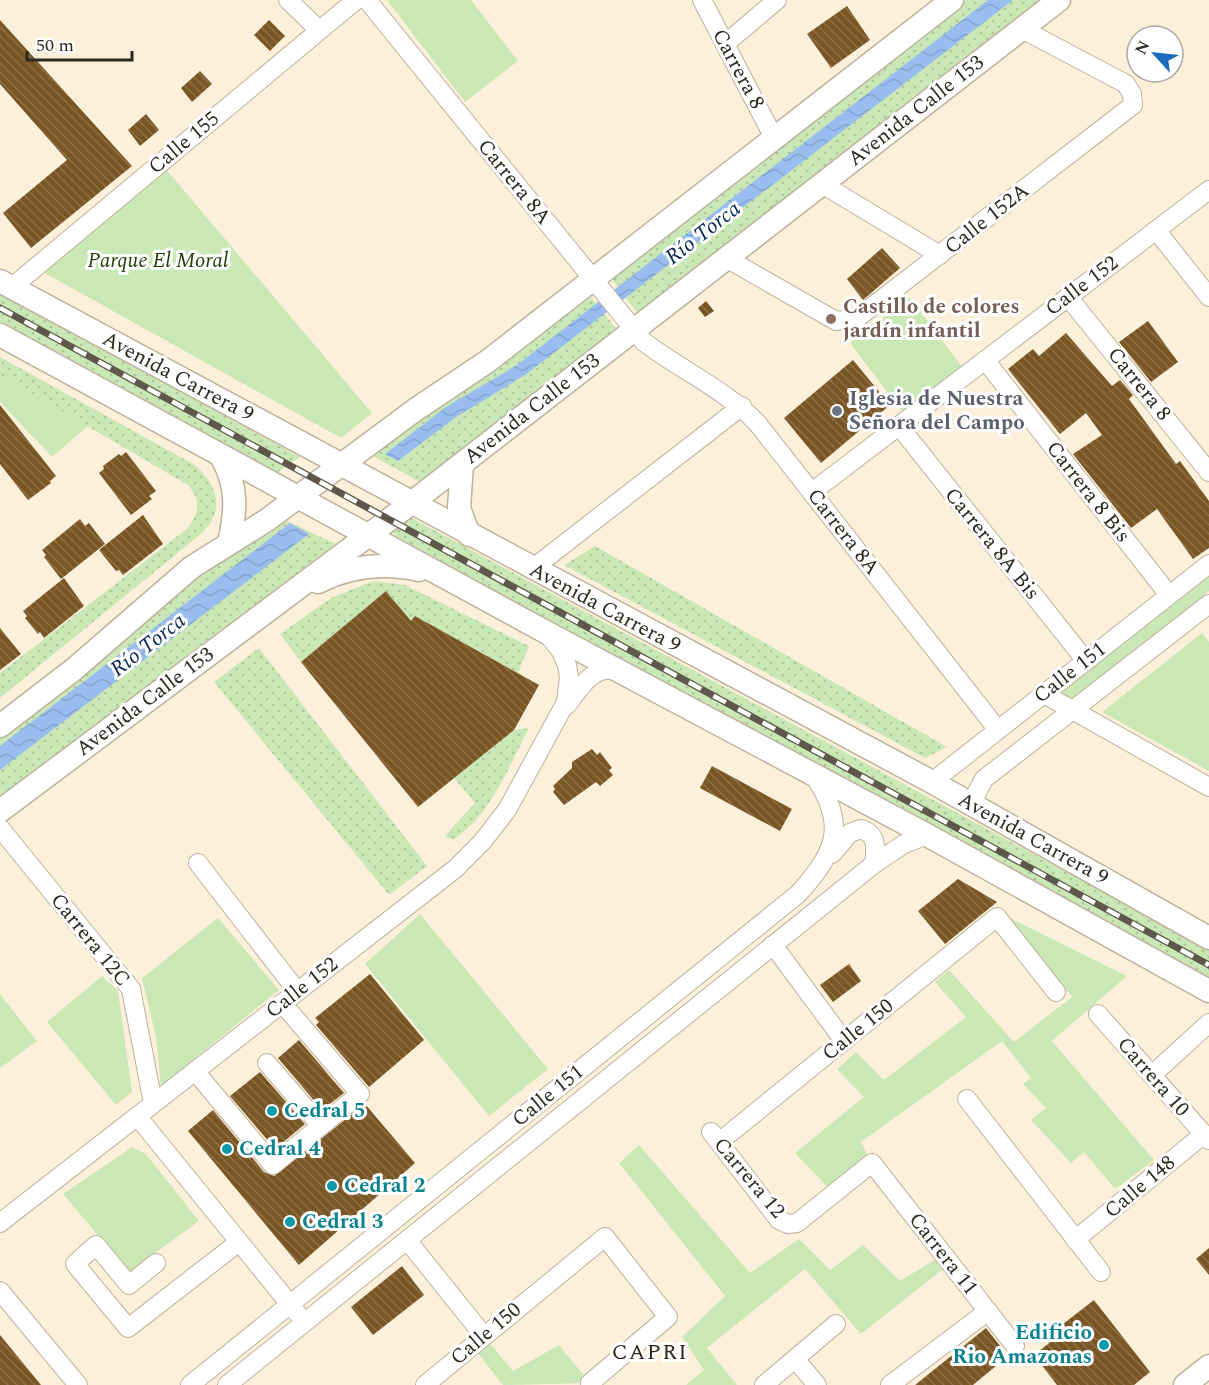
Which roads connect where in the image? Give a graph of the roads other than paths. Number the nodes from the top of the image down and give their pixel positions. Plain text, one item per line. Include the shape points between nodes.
1 (288, 0) edge
2 (356, 0) edge
3 (367, 0) edge
4 (702, 0) edge
5 (777, 0) edge
6 (952, 0) edge
7 (1059, 0) edge
8 (1022, 29) junction
9 (319, 30) junction
10 (725, 44) junction
11 (774, 138) junction
12 (822, 184) junction
13 (1209, 190) edge
14 (1156, 230) junction
15 (940, 255) junction
16 (726, 258) junction
17 (6, 284) edge
18 (597, 285) junction
19 (1068, 297) junction
20 (1209, 297) edge
21 (654, 315) junction
22 (627, 322) junction
23 (0, 335) edge
24 (666, 358) junction
25 (985, 360) junction
26 (742, 406) junction
27 (898, 426) junction
28 (222, 458) junction
29 (462, 464) junction
30 (346, 469) junction
31 (1209, 472) edge
32 (812, 492) junction
33 (303, 501) junction
34 (410, 504) junction
35 (468, 535) junction
36 (367, 536) junction
37 (229, 543) junction
38 (1209, 564) edge
39 (532, 569) junction
40 (437, 573) junction
41 (1170, 596) junction
42 (276, 603) junction
43 (1209, 604) edge
44 (542, 630) junction
45 (1086, 661) junction
46 (616, 670) junction
47 (1044, 694) junction
48 (1072, 711) junction
49 (560, 714) junction
50 (0, 726) edge
51 (998, 730) junction
52 (812, 773) junction
53 (932, 782) junction
54 (1209, 787) edge
55 (977, 807) junction
56 (0, 811) edge
57 (0, 828) edge
58 (927, 835) junction
59 (198, 863) dead end
60 (874, 864) junction
61 (820, 867) junction
62 (1209, 938) edge
63 (773, 945) junction
64 (297, 991) junction
65 (1209, 991) edge
66 (1056, 992) dead end
67 (282, 1003) junction
68 (1098, 1014) dead end
69 (1209, 1023) edge
70 (844, 1041) junction
71 (267, 1064) dead end
72 (195, 1071) junction
73 (1152, 1075) junction
74 (967, 1099) dead end
75 (153, 1103) junction
76 (137, 1116) junction
77 (321, 1126) junction
78 (715, 1137) joint
79 (1206, 1137) edge
80 (872, 1163) joint
81 (0, 1223) edge
82 (407, 1240) junction
83 (1075, 1240) junction
84 (239, 1242) junction
85 (156, 1263) dead end
86 (1101, 1272) dead end
87 (0, 1292) edge
88 (289, 1304) junction
89 (988, 1311) junction
90 (308, 1320) junction
91 (836, 1324) dead end
92 (484, 1336) junction
93 (1015, 1346) dead end
94 (233, 1351) junction
95 (795, 1359) junction
96 (1209, 1366) edge
97 (243, 1372) junction
98 (591, 1384) edge
99 (892, 1384) edge
100 (78, 1385) edge
101 (190, 1385) edge
102 (227, 1385) edge
103 (425, 1385) edge
104 (764, 1385) edge
105 (817, 1385) edge
106 (1185, 1385) edge

1 - 9 street
2 - 9 street, Calle 155
3 - 18 street, Carrera 8A
4 - 10 street, Carrera 8
5 - 10 street
6 - 11 main road
7 - 8 main road, Avenida Calle 153
8 - 12 main road, Avenida Calle 153
8 - 15 street, Calle 152A via 1126,84 1133,105
9 - 17 street, Calle 155
10 - 11 street, Carrera 8
11 - 18 main road
12 - 15 street
12 - 16 main road, Avenida Calle 153
13 - 14 street, Calle 152
14 - 19 street, Calle 152
14 - 20 street
15 - 16 street, Calle 152A via 856,319 836,321
16 - 21 main road, Avenida Calle 153
17 - 30 main road, Avenida Carrera 9
18 - 22 street, Carrera 8A
18 - 30 main road via 422,405
19 - 25 street, Calle 152
19 - 31 street, Carrera 8
21 - 22 main road, Avenida Calle 153
21 - 24 street via 654,339
22 - 24 street, Carrera 8A
22 - 29 main road, Avenida Calle 153
23 - 28 main road
24 - 26 street, Carrera 8A
25 - 27 street, Calle 152
25 - 41 street, Carrera 8 Bis
26 - 32 street, Carrera 8A
26 - 39 street
27 - 32 street, Calle 152
27 - 45 street, Carrera 8A Bis
28 - 33 main road
28 - 37 main road via 231,472 235,495
29 - 34 main road, Avenida Calle 153
29 - 35 main road via 459,508
30 - 33 main road
30 - 34 main road, Avenida Carrera 9
32 - 51 street, Carrera 8A
33 - 36 main road
33 - 37 main road
34 - 35 main road, Avenida Carrera 9
34 - 36 main road, Avenida Calle 153
35 - 39 main road, Avenida Carrera 9
36 - 40 main road
36 - 42 main road, Avenida Calle 153
37 - 50 main road via 192,567 73,670
38 - 41 street, Calle 151
39 - 53 main road, Avenida Carrera 9
40 - 42 main road via 396,566 364,567 338,573
40 - 44 main road
41 - 45 street, Calle 151
42 - 56 main road, Avenida Calle 153
43 - 48 street, Calle 151
44 - 46 main road
44 - 49 street, Calle 152 via 567,665 568,690
45 - 47 street, Calle 151
46 - 49 street, Calle 152 via 594,673
46 - 52 main road
47 - 48 street
47 - 51 street, Calle 151
48 - 54 street
48 - 55 street, Calle 151 via 984,778 975,796
49 - 64 street, Calle 152 via 507,810 482,842 455,869
51 - 53 street, Calle 151
52 - 58 main road
52 - 61 street, Calle 151 via 824,791 835,822 832,846
53 - 55 main road, Avenida Carrera 9
55 - 62 main road, Avenida Carrera 9
57 - 75 street, Carrera 12C via 131,989
58 - 60 street, Calle 151 via 903,844
58 - 65 main road
59 - 64 street
60 - 61 street via 875,842 871,835 855,829
60 - 63 street, Calle 151
61 - 88 street, Calle 151 via 777,912
63 - 70 street
63 - 82 street, Calle 151
64 - 67 street, Calle 152
66 - 70 street, Calle 150 via 997,917
67 - 72 street, Calle 152
67 - 77 street via 360,1094
68 - 73 street, Carrera 10
69 - 73 street
70 - 78 street, Calle 150
71 - 77 street
72 - 75 street, Calle 152
72 - 77 street via 273,1165
73 - 79 street, Carrera 10
74 - 83 street
75 - 76 street, Calle 152
76 - 81 street, Calle 152
76 - 84 street
78 - 80 street, Carrera 12 via 779,1220 788,1224 797,1223
79 - 83 street, Calle 148
80 - 89 street, Carrera 11
82 - 90 street, Calle 151
82 - 92 street
83 - 86 street
84 - 85 street via 128,1328 75,1264 96,1245 129,1285
84 - 88 street
87 - 100 street
88 - 90 street
88 - 94 street, Calle 151
89 - 93 street, Carrera 11
89 - 99 street
90 - 97 street, Calle 151
91 - 95 street
92 - 98 street, Calle 150 via 603,1237 608,1238 668,1317
92 - 103 street, Calle 150
94 - 97 street via 235,1363
94 - 101 street, Calle 151
95 - 104 street
95 - 105 street
96 - 106 main road
97 - 102 street, Calle 151

